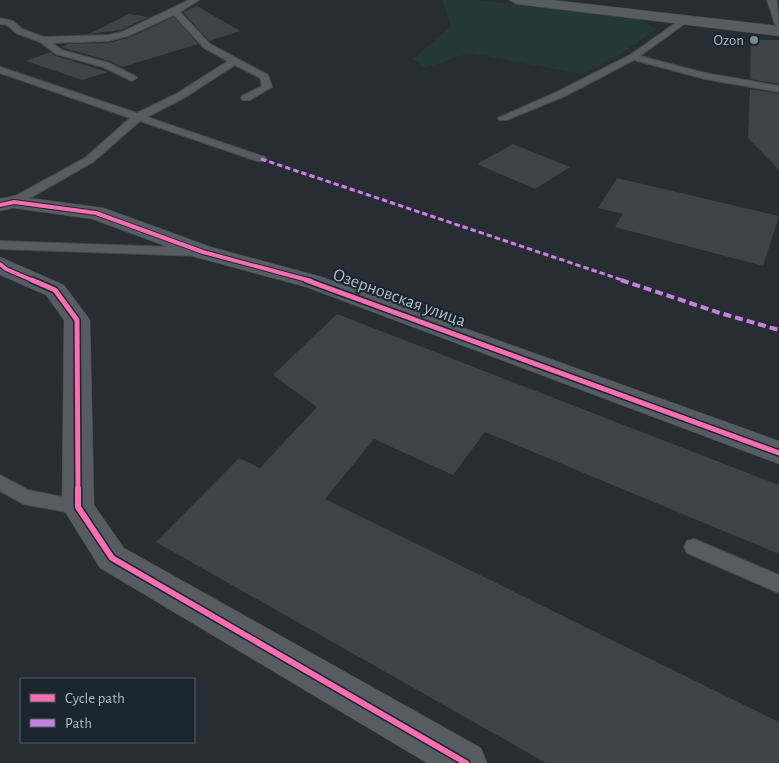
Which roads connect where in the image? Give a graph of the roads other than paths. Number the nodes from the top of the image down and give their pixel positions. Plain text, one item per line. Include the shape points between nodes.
1 (195, 0) edge
2 (516, 0) edge
3 (771, 0) edge
4 (175, 11) junction
5 (684, 20) junction
6 (0, 21) edge
7 (779, 24) edge
8 (779, 30) edge
9 (43, 40) junction
10 (633, 57) junction
11 (234, 61) junction
12 (0, 70) edge
13 (132, 78) dead end
14 (779, 88) edge
15 (246, 98) dead end
16 (138, 117) junction
17 (503, 118) dead end
18 (261, 159) dead end
19 (7, 204) edge
20 (0, 245) edge
21 (203, 252) junction
22 (0, 264) edge
23 (779, 453) edge
24 (0, 482) edge
25 (78, 507) junction
26 (694, 547) dead end
27 (779, 584) edge
28 (466, 763) edge

1 - 4 lane
2 - 5 street
3 - 7 lane
4 - 9 lane via 125,34 108,38
4 - 11 lane via 207,46
5 - 8 street
5 - 10 lane
6 - 9 lane
9 - 13 lane via 59,52 106,65
10 - 14 lane via 673,69
10 - 17 lane via 561,94
11 - 15 lane via 264,77 267,87
11 - 16 lane via 180,96
12 - 16 lane
16 - 18 lane
16 - 19 lane via 89,160
19 - 21 street, Озерновская улица via 96,213
20 - 21 lane
21 - 23 street, Озерновская улица via 314,282
22 - 25 street via 55,290 77,320
24 - 25 lane via 23,497
25 - 28 street via 112,558
26 - 27 lane

